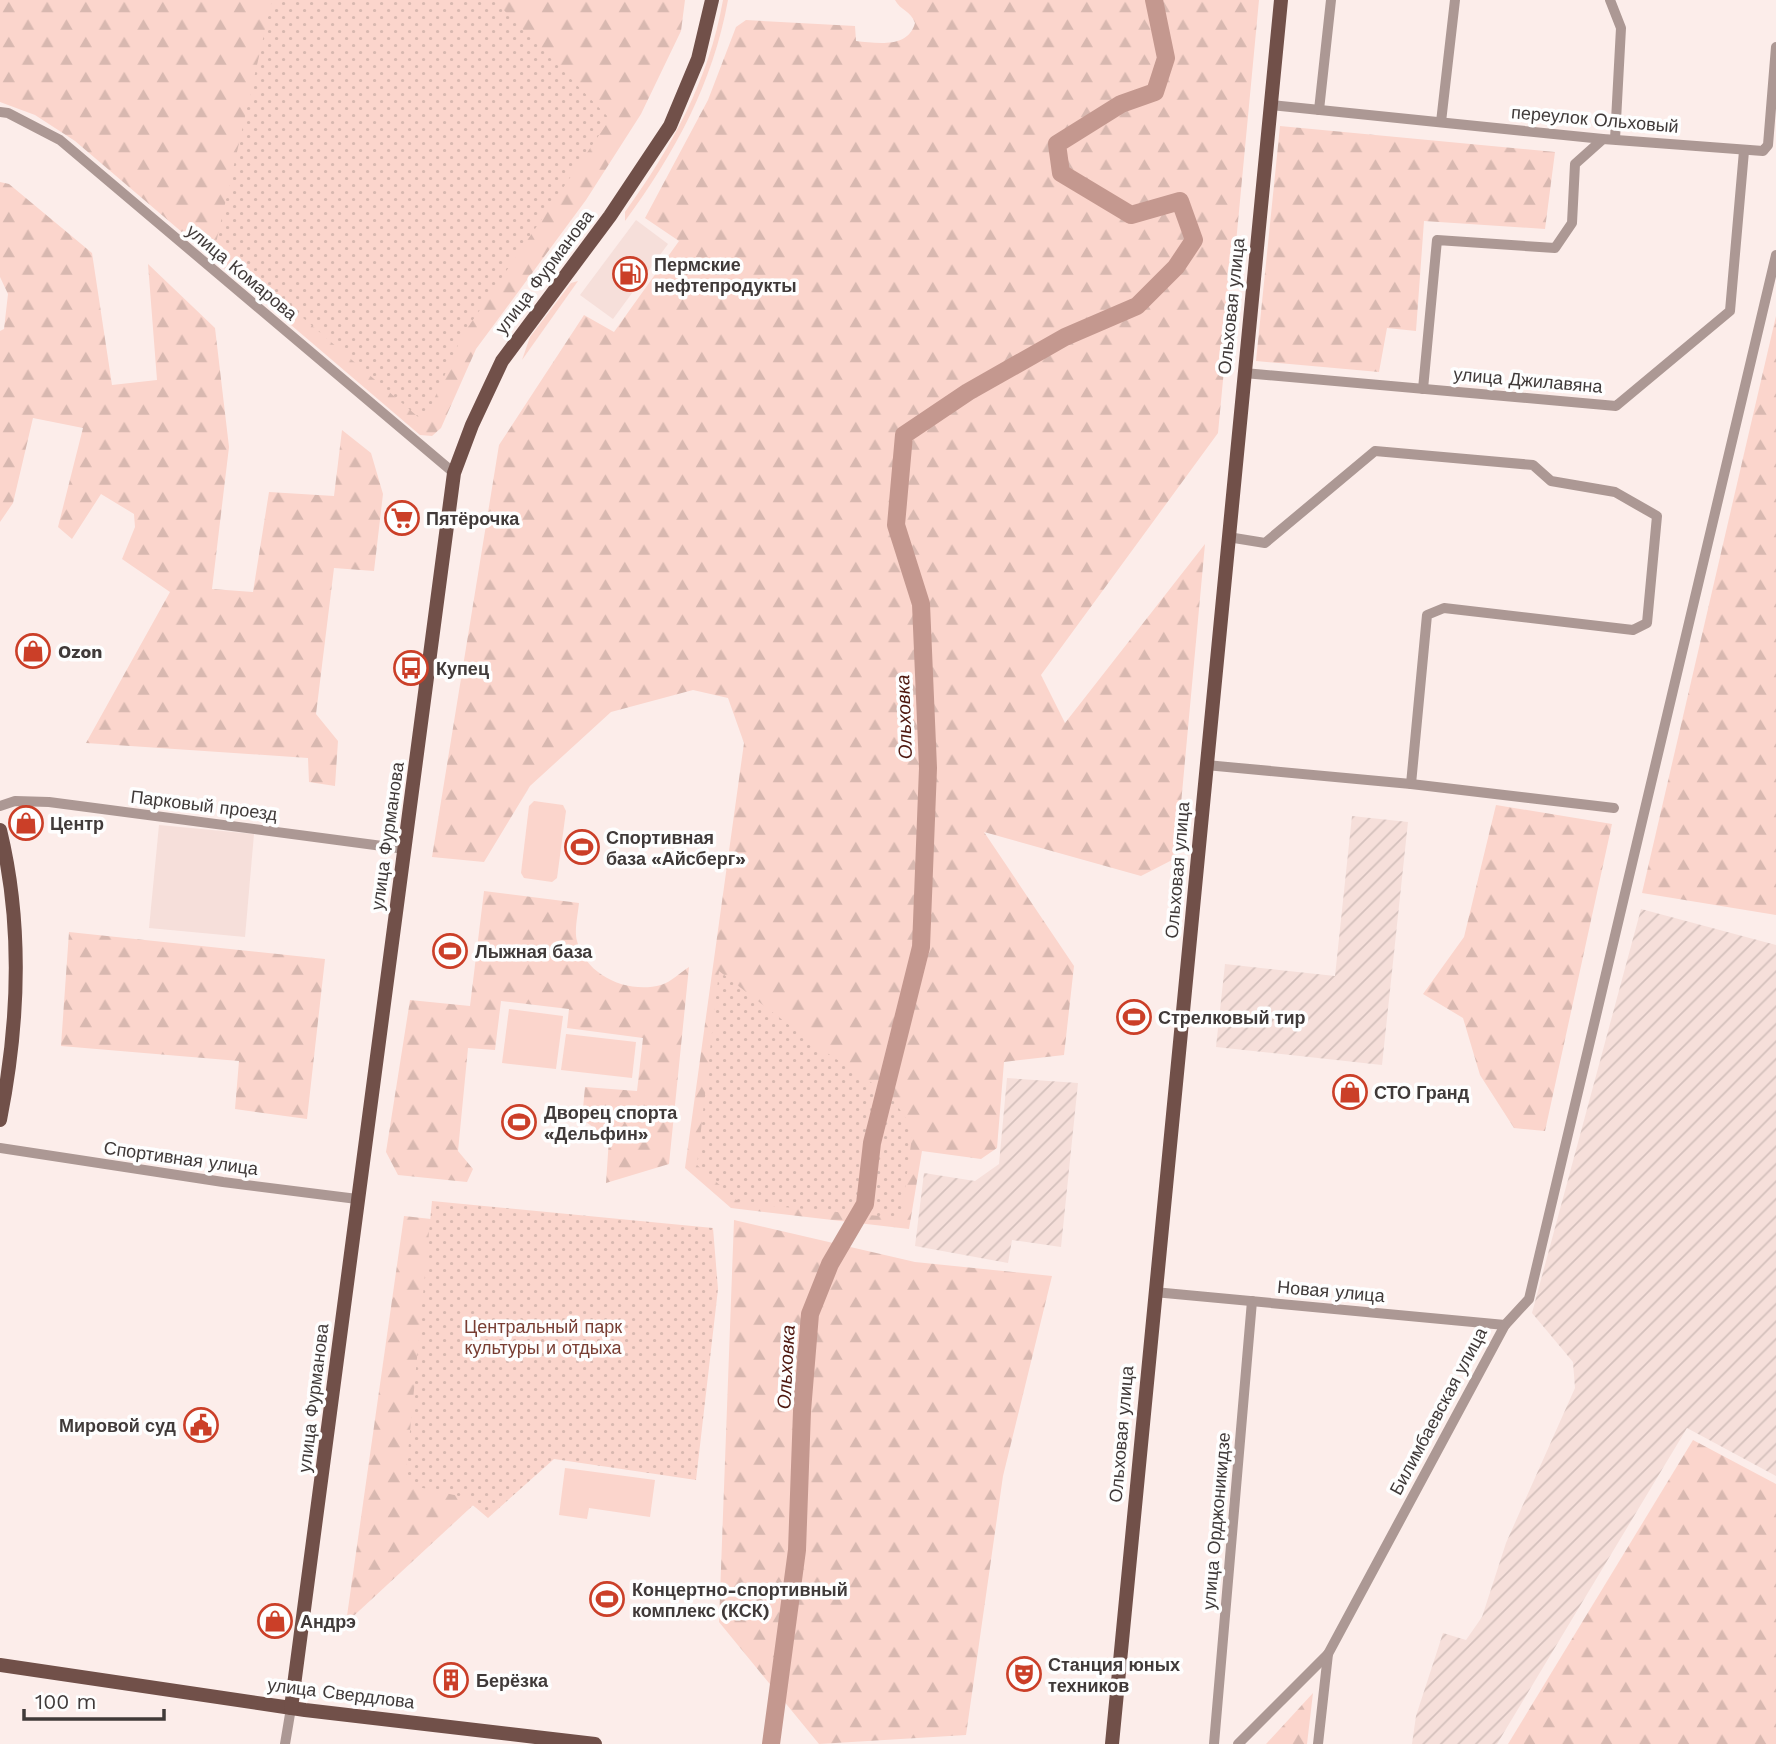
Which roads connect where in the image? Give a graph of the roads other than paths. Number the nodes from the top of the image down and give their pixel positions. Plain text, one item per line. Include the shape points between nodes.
1 (712, 0) edge
2 (1282, 0) edge
3 (1331, 0) edge
4 (1455, 0) edge
5 (1610, 0) edge
6 (1776, 47) edge
7 (1271, 105) junction
8 (1319, 110) junction
9 (0, 113) edge
10 (1441, 122) junction
11 (1602, 139) junction
12 (1615, 139) junction
13 (1744, 151) junction
14 (1776, 255) edge
15 (1244, 373) junction
16 (1423, 389) junction
17 (454, 473) junction
18 (1228, 537) junction
19 (1206, 765) junction
20 (1411, 784) junction
21 (0, 806) edge
22 (1614, 808) dead end
23 (0, 830) edge
24 (405, 849) junction
25 (0, 1120) edge
26 (0, 1148) edge
27 (358, 1199) junction
28 (1154, 1292) junction
29 (1252, 1301) junction
30 (1505, 1325) junction
31 (1328, 1654) junction
32 (0, 1665) edge
33 (291, 1708) junction
34 (285, 1744) edge
35 (589, 1744) edge
36 (1112, 1744) edge
37 (1214, 1744) edge
38 (1238, 1744) edge
39 (1318, 1744) edge

1 - 17 main road, улица Фурманова via 698,59 670,126 610,216 502,361
2 - 7 main road, Ольховая улица
3 - 8 street
4 - 10 street
5 - 12 street via 1621,28
6 - 13 street via 1768,145 1763,151
7 - 8 street, переулок Ольховый
7 - 15 main road, Ольховая улица
8 - 10 street, переулок Ольховый
9 - 17 street, улица Комарова via 60,140
10 - 11 street, переулок Ольховый
11 - 12 street, переулок Ольховый
11 - 16 street via 1575,164 1572,223 1555,248 1437,240
12 - 13 street, переулок Ольховый
13 - 16 street, улица Джилавяна via 1730,311 1616,406
14 - 30 street, Билимбаевская улица via 1529,1299
15 - 16 street, улица Джилавяна
15 - 18 main road, Ольховая улица
17 - 24 main road, улица Фурманова
18 - 19 main road, Ольховая улица
18 - 20 street via 1265,542 1375,451 1533,465 1551,481 1615,492 1657,516 1647,623 1633,630 1444,608 1427,615
19 - 20 street
19 - 28 main road, Ольховая улица
20 - 22 street
21 - 24 street, Парковый проезд via 15,801 49,802
23 - 25 main road via 17,981 13,1046
24 - 27 main road, улица Фурманова
26 - 27 street, Спортивная улица
27 - 33 main road, улица Фурманова
28 - 29 street, Новая улица
28 - 36 main road, Ольховая улица
29 - 30 street, Новая улица
29 - 37 street, улица Орджоникидзе
30 - 31 street, Билимбаевская улица
31 - 38 street, Билимбаевская улица
31 - 39 street
32 - 33 main road, улица Свердлова
33 - 34 street, улица Фурманова
33 - 35 main road, улица Свердлова

